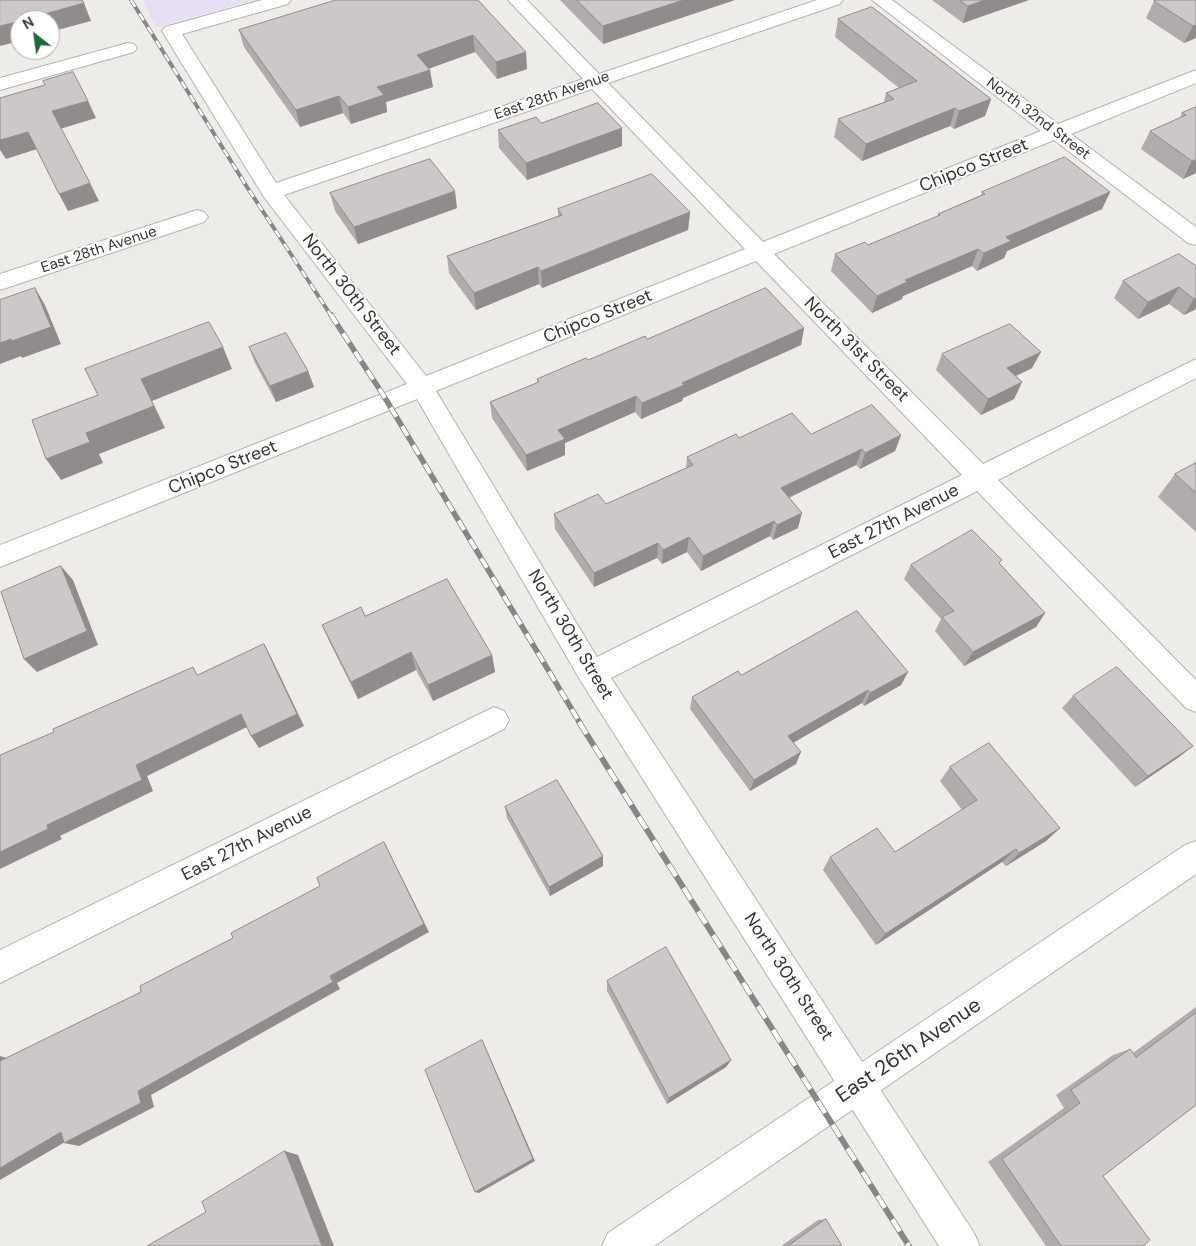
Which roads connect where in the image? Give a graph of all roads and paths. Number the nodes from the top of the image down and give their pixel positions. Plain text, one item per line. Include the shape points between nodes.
1 (282, 0) edge
2 (517, 0) edge
3 (834, 0) edge
4 (880, 0) edge
5 (128, 48) dead end
6 (1196, 76) edge
7 (596, 81) junction
8 (0, 84) edge
9 (1055, 133) junction
10 (271, 192) junction
11 (198, 217) dead end
12 (1196, 238) edge
13 (760, 252) junction
14 (0, 282) edge
15 (1196, 368) edge
16 (422, 387) junction
17 (982, 478) junction
18 (0, 556) edge
19 (592, 674) junction
20 (1196, 699) edge
21 (494, 720) dead end
22 (1196, 856) edge
23 (0, 967) edge
24 (858, 1086) junction
25 (621, 1246) edge
26 (960, 1246) edge

1 - 10 street, North 30th Street via 171,31
2 - 7 street, North 31st Street
3 - 7 street, East 28th Avenue
4 - 9 street, North 32nd Street
5 - 8 street
6 - 9 street, Chipco Street
7 - 10 street, East 28th Avenue
7 - 13 street, North 31st Street
9 - 12 street, North 32nd Street
9 - 13 street, Chipco Street
10 - 16 street, North 30th Street
11 - 14 street, East 28th Avenue
13 - 16 street, Chipco Street
13 - 17 street, North 31st Street
15 - 17 street, East 27th Avenue
16 - 18 street, Chipco Street
16 - 19 street, North 30th Street
17 - 19 street, East 27th Avenue
17 - 20 street, North 31st Street
19 - 24 street, North 30th Street
21 - 23 street, East 27th Avenue
22 - 24 street, East 26th Avenue
24 - 25 street, East 26th Avenue
24 - 26 street, North 30th Street

